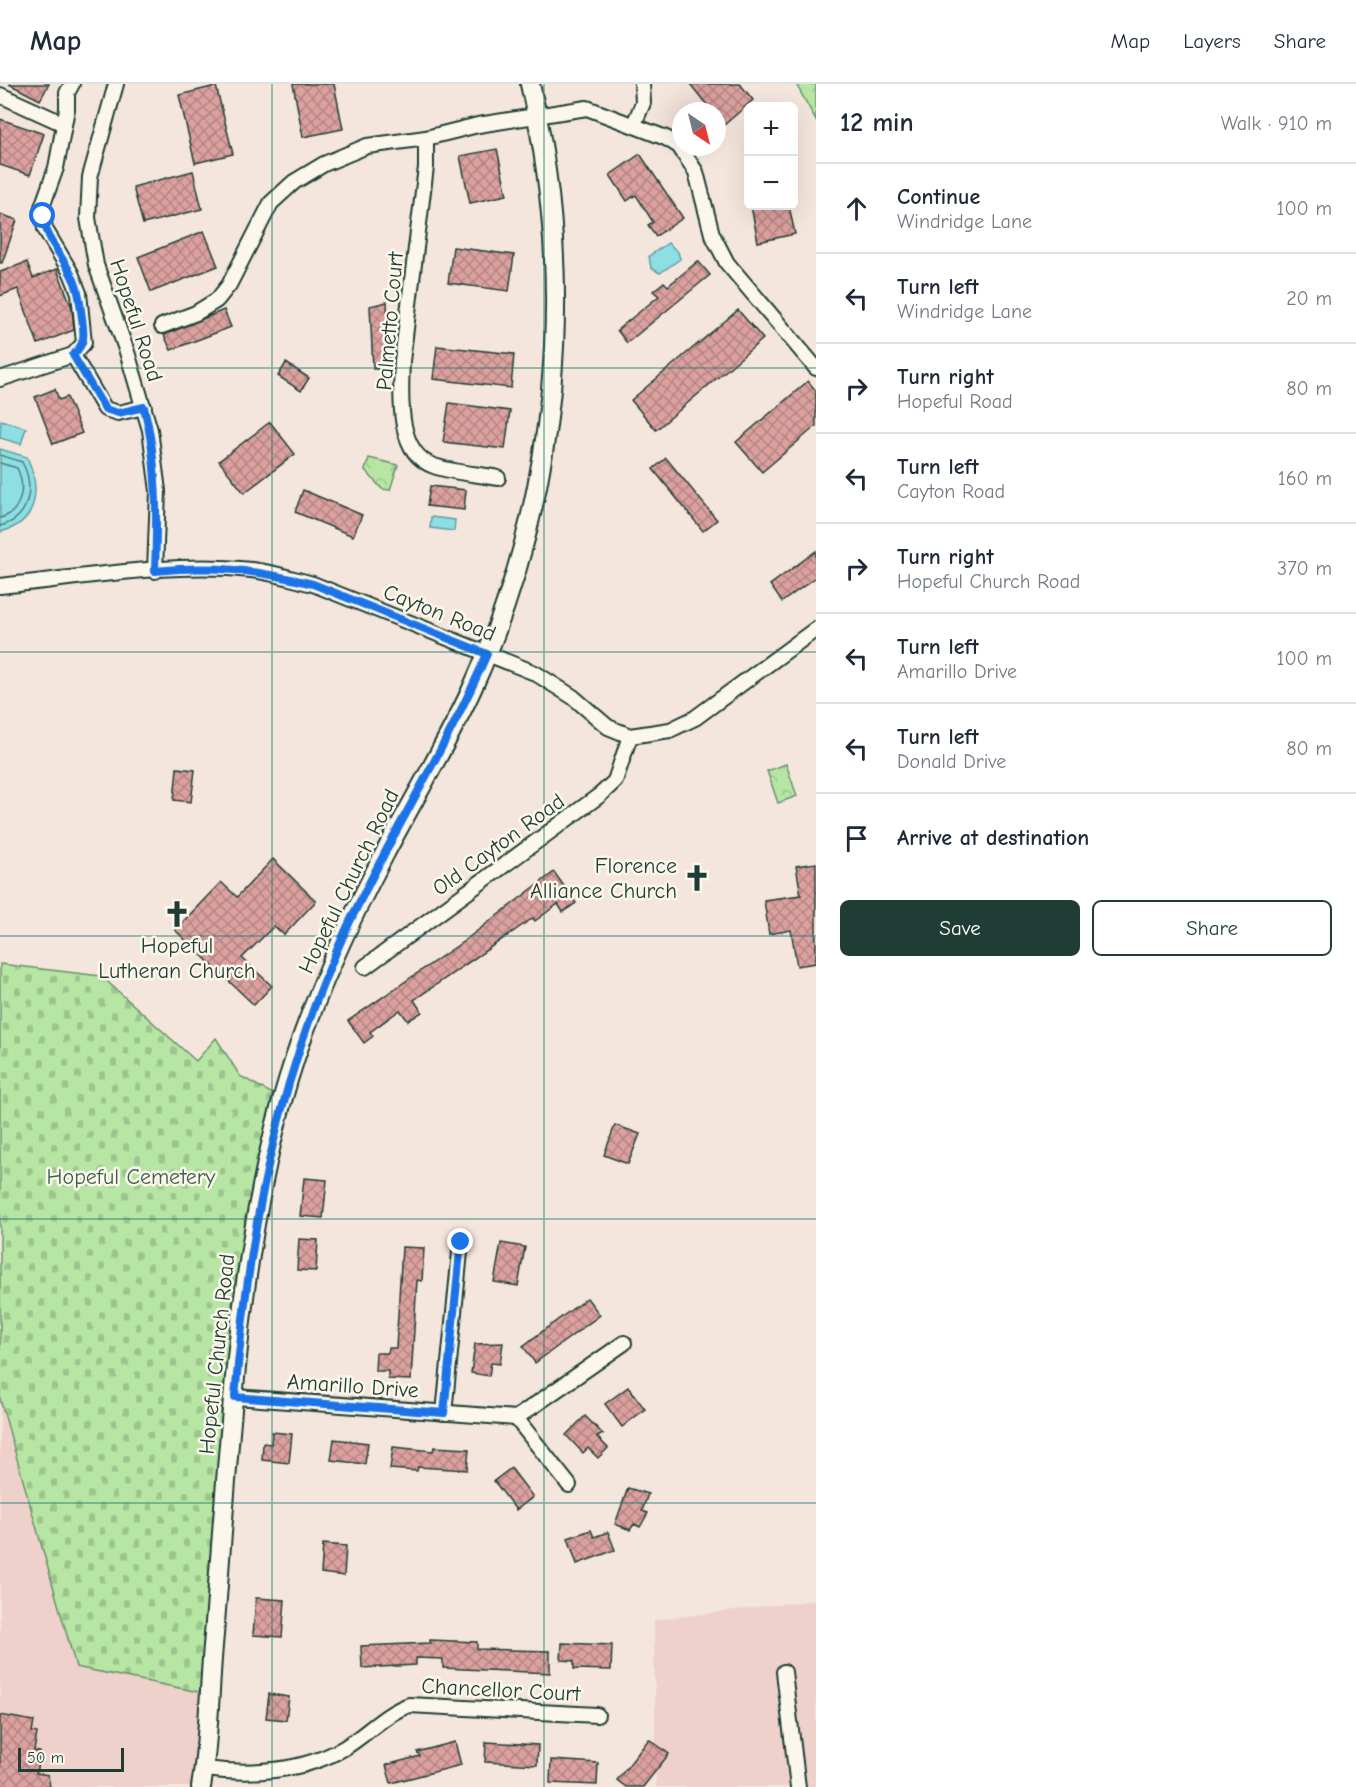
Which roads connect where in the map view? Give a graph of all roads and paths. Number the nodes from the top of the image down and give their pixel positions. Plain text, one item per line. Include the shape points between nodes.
1 (72, 84) edge
2 (116, 84) edge
3 (530, 84) edge
4 (642, 84) edge
5 (0, 95) edge
6 (538, 116) junction
7 (64, 124) junction
8 (634, 124) junction
9 (426, 138) junction
10 (162, 326) dead end
11 (73, 355) junction
12 (816, 368) edge
13 (0, 379) edge
14 (144, 407) junction
15 (498, 478) dead end
16 (155, 571) junction
17 (0, 586) edge
18 (816, 629) edge
19 (487, 654) junction
20 (630, 736) junction
21 (365, 967) dead end
22 (461, 1242) dead end
23 (624, 1343) dead end
24 (235, 1397) junction
25 (444, 1413) junction
26 (516, 1418) junction
27 (569, 1485) dead end
28 (784, 1672) dead end
29 (597, 1716) dead end
30 (205, 1769) junction
31 (201, 1787) edge
32 (798, 1787) edge

1 - 7 street
2 - 14 street, Hopeful Road via 90,177 88,219 96,266
3 - 6 main road, Hopeful Church Road
4 - 8 street via 642,103
5 - 7 street
6 - 8 street via 586,108
6 - 9 street
6 - 19 main road, Hopeful Church Road via 555,246 552,392 531,520
7 - 11 street via 56,168 42,207 45,229 78,293 85,337
8 - 12 street via 666,138 689,158 712,234 727,263
9 - 10 street via 367,146 294,182 271,204 229,285 217,300
9 - 15 street, Palmetto Court via 426,167 402,361 404,424 412,447 429,464
11 - 13 street
11 - 14 street via 105,409 118,413
14 - 16 street, Hopeful Road via 158,491
16 - 17 street, Cayton Road
16 - 19 street, Cayton Road via 219,568 286,576
18 - 20 street via 695,718 670,730
19 - 20 street, Cayton Road via 535,673 608,727
19 - 24 main road, Hopeful Church Road via 454,727 345,934 282,1099 250,1255
20 - 21 street, Old Cayton Road via 615,781 600,795
22 - 25 street
23 - 26 street
24 - 25 street, Amarillo Drive
24 - 30 main road, Hopeful Church Road
25 - 26 street, Amarillo Drive
26 - 27 street
28 - 32 street
29 - 30 street, Chancellor Court via 409,1705 395,1710 344,1748 317,1760 252,1772
30 - 31 main road, Hopeful Church Road

